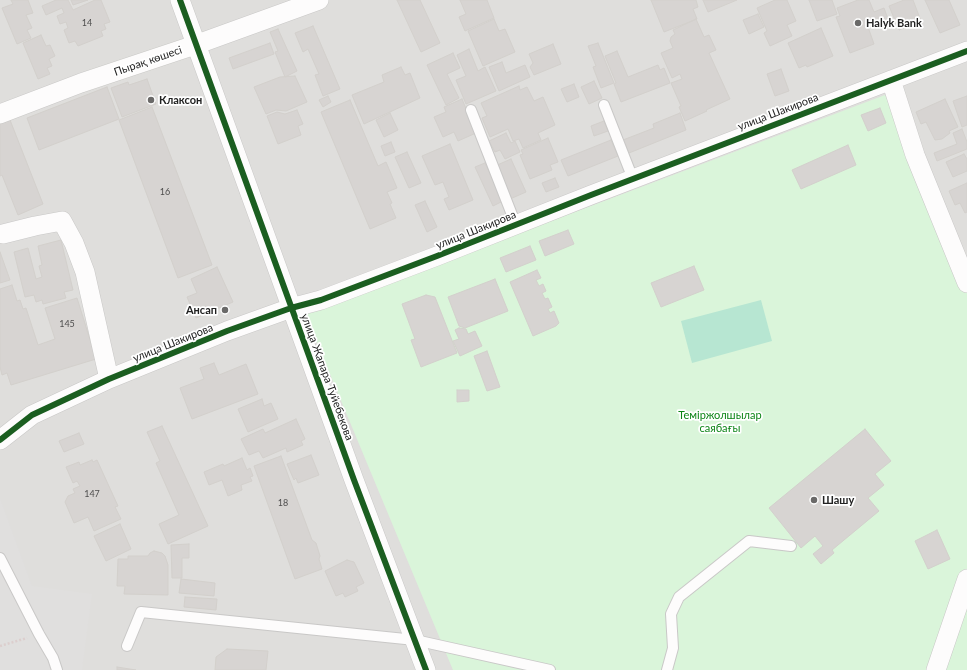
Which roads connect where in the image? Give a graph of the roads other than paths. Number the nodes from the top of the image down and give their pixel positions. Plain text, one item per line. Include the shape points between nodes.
1 (180, 0) edge
2 (319, 0) edge
3 (195, 45) junction
4 (967, 51) edge
5 (891, 80) junction
6 (604, 105) dead end
7 (471, 110) dead end
8 (0, 114) edge
9 (632, 179) junction
10 (516, 225) junction
11 (3, 234) dead end
12 (967, 283) edge
13 (290, 308) junction
14 (110, 379) junction
15 (0, 440) edge
16 (791, 546) dead end
17 (0, 558) edge
18 (967, 579) edge
19 (414, 640) junction
20 (127, 646) dead end
21 (57, 670) edge
22 (426, 670) edge
23 (550, 670) edge
24 (667, 670) edge
25 (936, 670) edge

1 - 3 street, улица Жапара Туйебекова
2 - 3 street, Пырақ көшесі
3 - 8 street, Пырақ көшесі
3 - 13 street, улица Жапара Туйебекова
4 - 5 street, улица Шакирова
5 - 9 street, улица Шакирова
5 - 12 street via 915,155
6 - 9 lane
7 - 10 lane
9 - 10 street, улица Шакирова
10 - 13 street, улица Шакирова via 321,300
11 - 14 street via 62,221 85,272
13 - 14 street, улица Шакирова
13 - 19 street, улица Жапара Туйебекова
14 - 15 street, улица Шакирова via 32,415
16 - 24 lane via 748,541 679,597 671,614 674,648
17 - 21 lane
18 - 25 street
19 - 20 lane via 141,612
19 - 22 street, улица Жапара Туйебекова
19 - 23 lane

